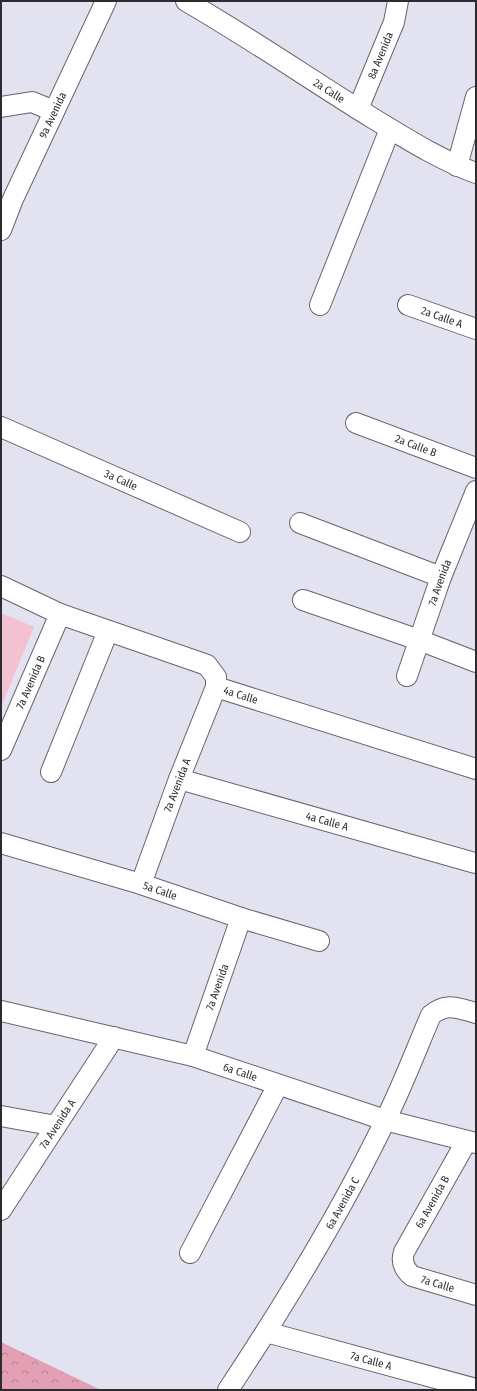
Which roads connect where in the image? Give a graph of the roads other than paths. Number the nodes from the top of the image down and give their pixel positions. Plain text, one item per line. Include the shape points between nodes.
1 (106, 1) edge
2 (186, 1) edge
3 (398, 1) edge
4 (476, 97) edge
5 (1, 107) edge
6 (358, 109) junction
7 (54, 111) junction
8 (390, 128) junction
9 (457, 166) junction
10 (476, 173) edge
11 (7, 196) edge
12 (1, 230) edge
13 (408, 304) dead end
14 (320, 305) dead end
15 (476, 328) edge
16 (356, 423) dead end
17 (1, 428) edge
18 (476, 468) edge
19 (476, 491) edge
20 (300, 523) dead end
21 (240, 532) dead end
22 (441, 577) junction
23 (1, 586) edge
24 (303, 600) dead end
25 (60, 614) junction
26 (108, 631) junction
27 (420, 640) junction
28 (476, 662) edge
29 (406, 676) dead end
30 (216, 687) junction
31 (1, 750) edge
32 (476, 770) edge
33 (51, 772) dead end
34 (178, 779) junction
35 (1, 842) edge
36 (475, 863) edge
37 (141, 884) junction
38 (241, 918) junction
39 (319, 941) dead end
40 (1, 1011) edge
41 (476, 1013) edge
42 (114, 1037) junction
43 (193, 1056) junction
44 (278, 1085) junction
45 (1, 1116) edge
46 (385, 1120) junction
47 (56, 1126) junction
48 (471, 1142) edge
49 (1, 1210) edge
50 (190, 1253) dead end
51 (404, 1265) joint
52 (476, 1295) edge
53 (266, 1332) junction
54 (476, 1389) edge
55 (228, 1390) edge

1 - 7 street, 9a Avenida
2 - 6 street, 2a Calle
3 - 6 street, 8a Avenida via 394,22
4 - 9 street
5 - 7 street via 32,102
6 - 8 street, 2a Calle
7 - 11 street, 9a Avenida
8 - 9 street, 2a Calle
8 - 14 street
9 - 10 street, 2a Calle
11 - 12 street, 9a Avenida
13 - 15 street, 2a Calle A
16 - 18 street, 2a Calle B
17 - 21 street, 3a Calle
19 - 22 street, 7a Avenida
20 - 22 street
22 - 27 street, 7a Avenida
23 - 25 street, 4a Calle
24 - 27 street
25 - 26 street, 4a Calle
25 - 31 street, 7a Avenida B
26 - 30 street, 4a Calle via 207,665 214,673
26 - 33 street
27 - 28 street
27 - 29 street, 7a Avenida
30 - 32 street, 4a Calle
30 - 34 street, 7a Avenida A
34 - 36 street, 4a Calle A
34 - 37 street, 7a Avenida A
35 - 37 street, 5a Calle
37 - 38 street, 5a Calle
38 - 39 street, 5a Calle
38 - 43 street, 7a Avenida
40 - 42 street, 6a Calle
41 - 46 street, 6a Avenida C via 449,1006 439,1008 431,1015
42 - 43 street, 6a Calle
42 - 47 street, 7a Avenida A
43 - 44 street, 6a Calle
44 - 46 street, 6a Calle
44 - 50 street
45 - 47 street
46 - 48 street, 6a Calle
46 - 53 street, 6a Avenida C via 340,1207
47 - 49 street, 7a Avenida A
48 - 51 street, 6a Avenida B via 404,1252
51 - 52 street, 7a Calle via 412,1276
53 - 54 street, 7a Calle A
53 - 55 street, 6a Avenida C

